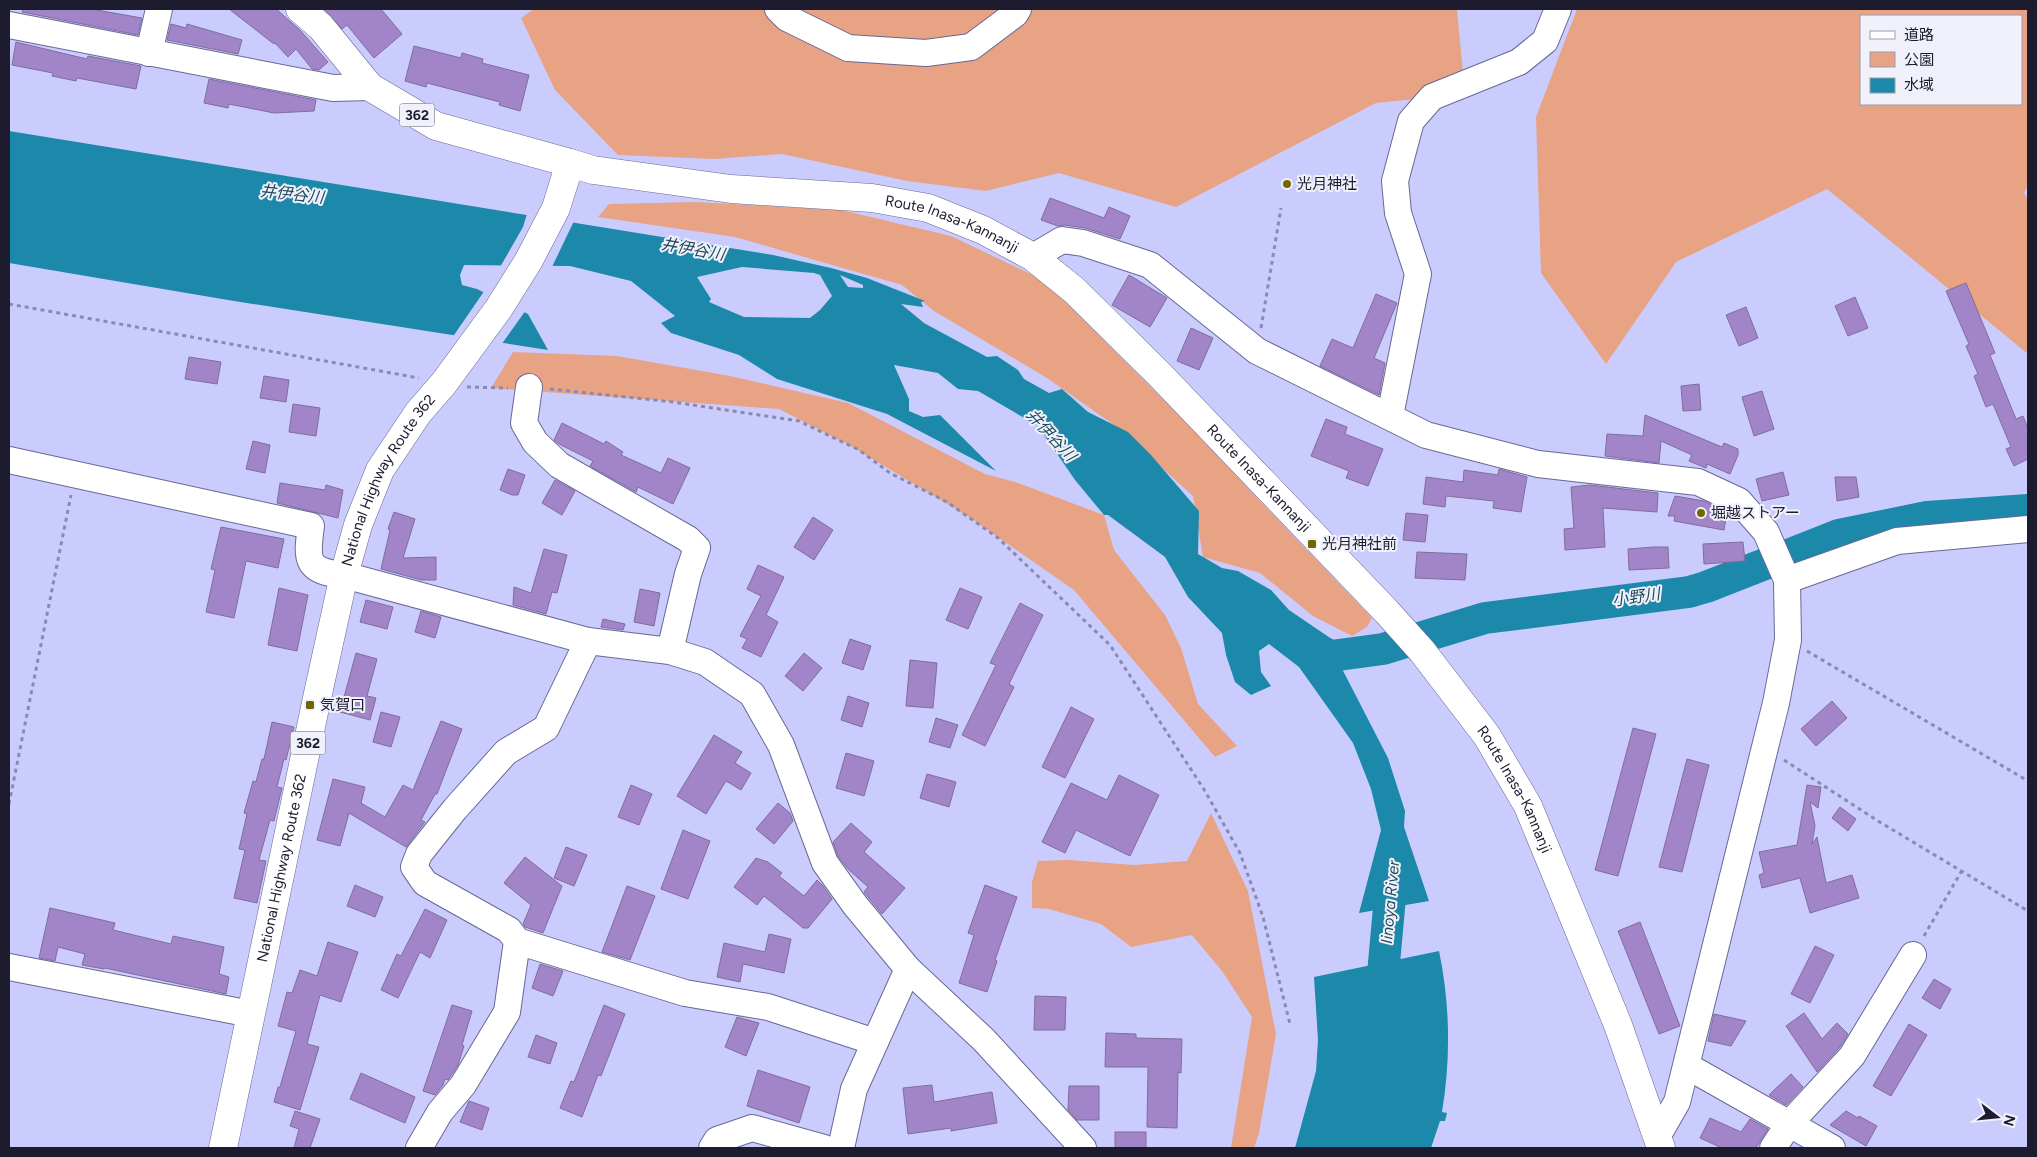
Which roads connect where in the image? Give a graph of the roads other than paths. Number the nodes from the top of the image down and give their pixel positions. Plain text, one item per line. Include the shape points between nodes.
1 (159, 9) edge
2 (300, 9) edge
3 (778, 9) edge
4 (1018, 9) edge
5 (1558, 9) edge
6 (9, 25) edge
7 (149, 53) junction
8 (370, 87) junction
9 (570, 163) junction
10 (1033, 257) junction
11 (529, 387) road end
12 (1390, 416) junction
13 (9, 460) edge
14 (2028, 529) edge
15 (344, 575) junction
16 (1787, 580) junction
17 (588, 641) junction
18 (670, 651) junction
19 (517, 941) junction
20 (1913, 955) road end
21 (9, 967) edge
22 (908, 969) junction
23 (251, 1014) junction
24 (875, 1042) junction
25 (1687, 1066) junction
26 (1788, 1124) junction
27 (1660, 1142) edge
28 (223, 1148) edge
29 (419, 1148) edge
30 (712, 1148) edge
31 (824, 1148) edge
32 (840, 1148) edge
33 (1083, 1148) edge
34 (1773, 1148) edge
35 (1832, 1148) edge

1 - 7 street
2 - 8 main road, 362 via 321,27
3 - 4 street via 787,18 848,48 926,53 971,47
5 - 12 street via 1544,41 1519,62 1432,97 1411,121 1395,180 1398,213 1418,274
6 - 7 street
7 - 8 street via 332,88
8 - 9 main road, 362 via 436,126
9 - 10 main road, Route Inasa-Kannanji via 593,170 731,189 872,198 928,208 983,230
9 - 15 main road, National Highway Route 362 / 362 via 550,221 529,260 499,308 418,413 380,470 358,525
10 - 12 street via 1062,240 1084,243 1150,265 1257,351
10 - 27 main road, Route Inasa-Kannanji via 1074,290 1146,362 1386,612 1422,651 1488,736 1528,806 1618,1025
11 - 18 street via 524,423 535,442 559,466 688,538 697,548
12 - 16 street via 1426,435 1538,464 1698,482 1739,501 1766,532
13 - 15 street via 310,526 308,551 313,566 326,573
14 - 16 street via 1897,541
15 - 17 street
15 - 23 main road, National Highway Route 362 / 362
16 - 25 street via 1788,640 1776,703
17 - 18 street
17 - 19 street via 546,728 506,752 425,846 414,867 425,883 509,930
18 - 22 street via 705,662 752,694 782,745 825,863
19 - 24 street via 684,993 768,1006
19 - 29 street via 507,1012
20 - 26 street via 1852,1056
21 - 23 street
22 - 24 street
22 - 33 street via 984,1040
23 - 28 main road, National Highway Route 362 / 362
24 - 32 street via 854,1089
25 - 26 street
25 - 27 street via 1678,1102
26 - 34 street
26 - 35 street
30 - 31 street via 717,1140 752,1128

